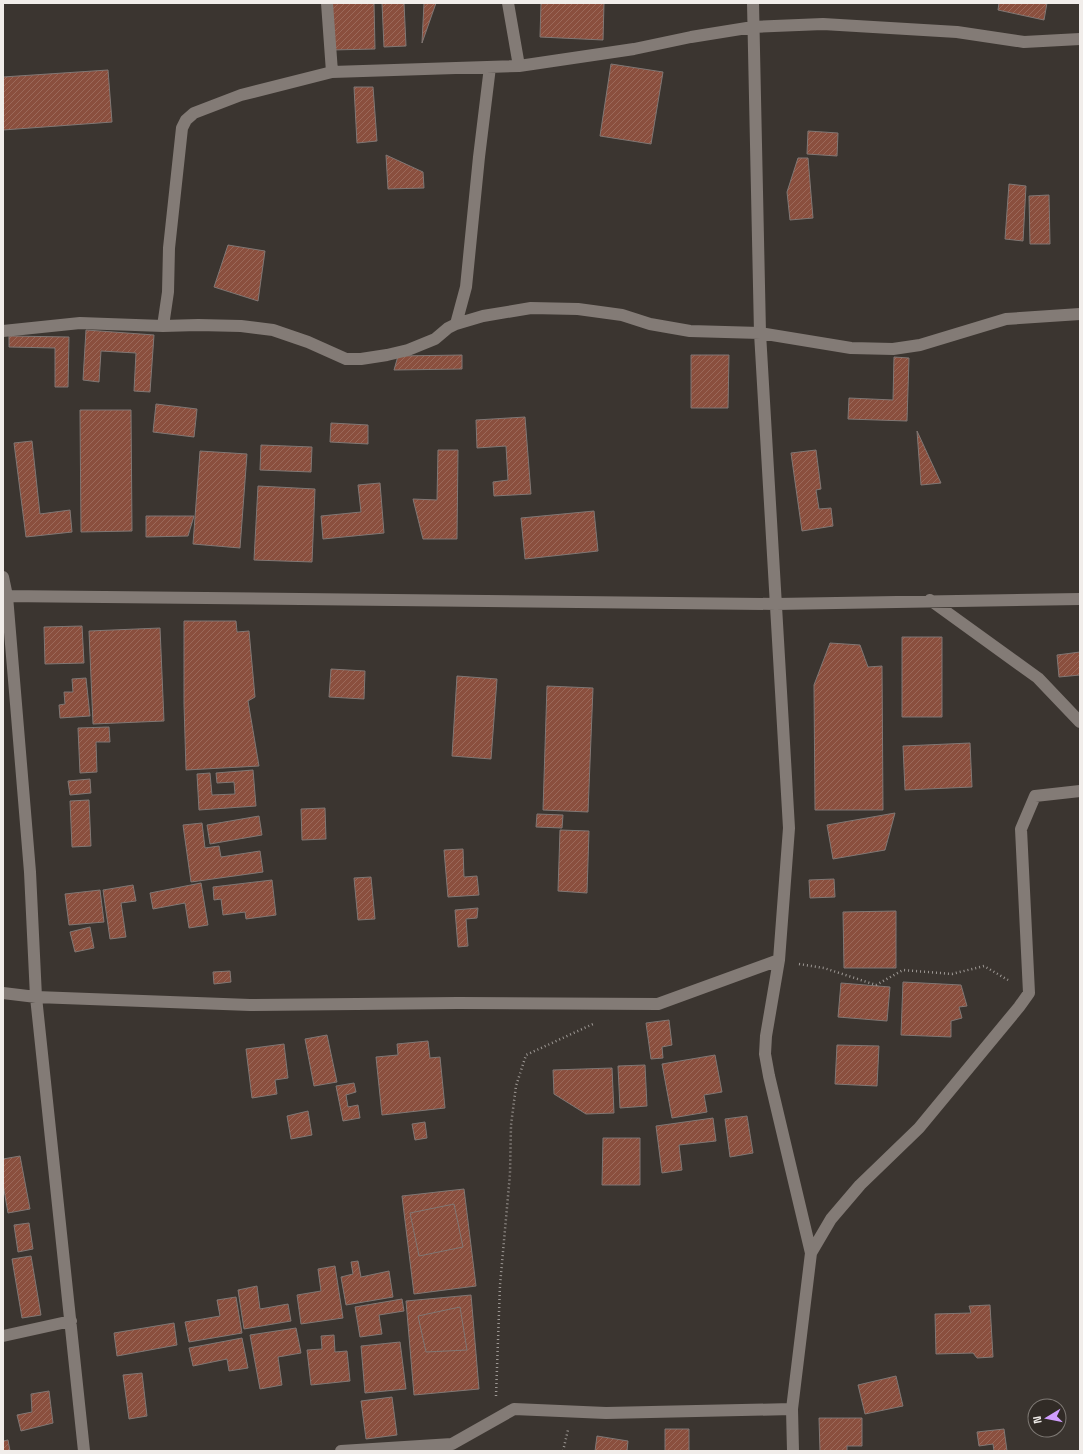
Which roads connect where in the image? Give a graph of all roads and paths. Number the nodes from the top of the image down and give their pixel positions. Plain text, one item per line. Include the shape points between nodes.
1 (327, 3) edge
2 (508, 3) edge
3 (753, 3) edge
4 (753, 27) junction
5 (1080, 38) edge
6 (519, 66) junction
7 (490, 67) junction
8 (332, 72) junction
9 (1080, 314) edge
10 (456, 324) junction
11 (163, 326) junction
12 (3, 331) edge
13 (760, 332) junction
14 (3, 577) edge
15 (5, 596) edge
16 (1080, 599) edge
17 (930, 600) junction
18 (776, 604) junction
19 (1080, 722) edge
20 (1080, 791) edge
21 (779, 960) junction
22 (3, 993) edge
23 (1029, 993) junction
24 (36, 997) junction
25 (594, 1024) dead end
26 (811, 1252) junction
27 (71, 1321) junction
28 (3, 1336) edge
29 (792, 1409) junction
30 (494, 1421) junction
31 (84, 1451) edge
32 (341, 1451) edge
33 (793, 1451) edge

1 - 8 street
2 - 6 street
3 - 4 street
4 - 5 street via 823,24 957,32 1024,42
4 - 6 street via 634,49
4 - 13 street
6 - 7 street
7 - 8 street
7 - 10 street via 466,287
8 - 11 street via 241,95 194,113 186,120 182,128 168,248 168,292
9 - 13 street via 1006,319 920,345 892,349 851,348
10 - 11 street via 435,339 408,350 361,359 346,359 273,330 241,326
10 - 13 street via 483,316 531,308 578,309 622,315 650,324 690,331
11 - 12 street via 80,323
13 - 18 street
14 - 15 street
15 - 18 street
15 - 24 street via 30,872
16 - 17 street
17 - 18 street
17 - 19 street via 1038,678
18 - 21 street via 789,828
20 - 23 street via 1035,796 1021,829
21 - 23 path via 824,968 876,985 904,970 952,974 984,966
21 - 24 street via 658,1004 250,1005
21 - 26 street via 765,1054
22 - 24 street
23 - 26 street via 919,1128 860,1184 831,1219
24 - 27 street
25 - 30 path via 526,1055 516,1086 500,1285
26 - 29 street
27 - 28 street
27 - 31 street
29 - 30 street via 606,1413 514,1409
29 - 33 street
30 - 32 street via 452,1444

